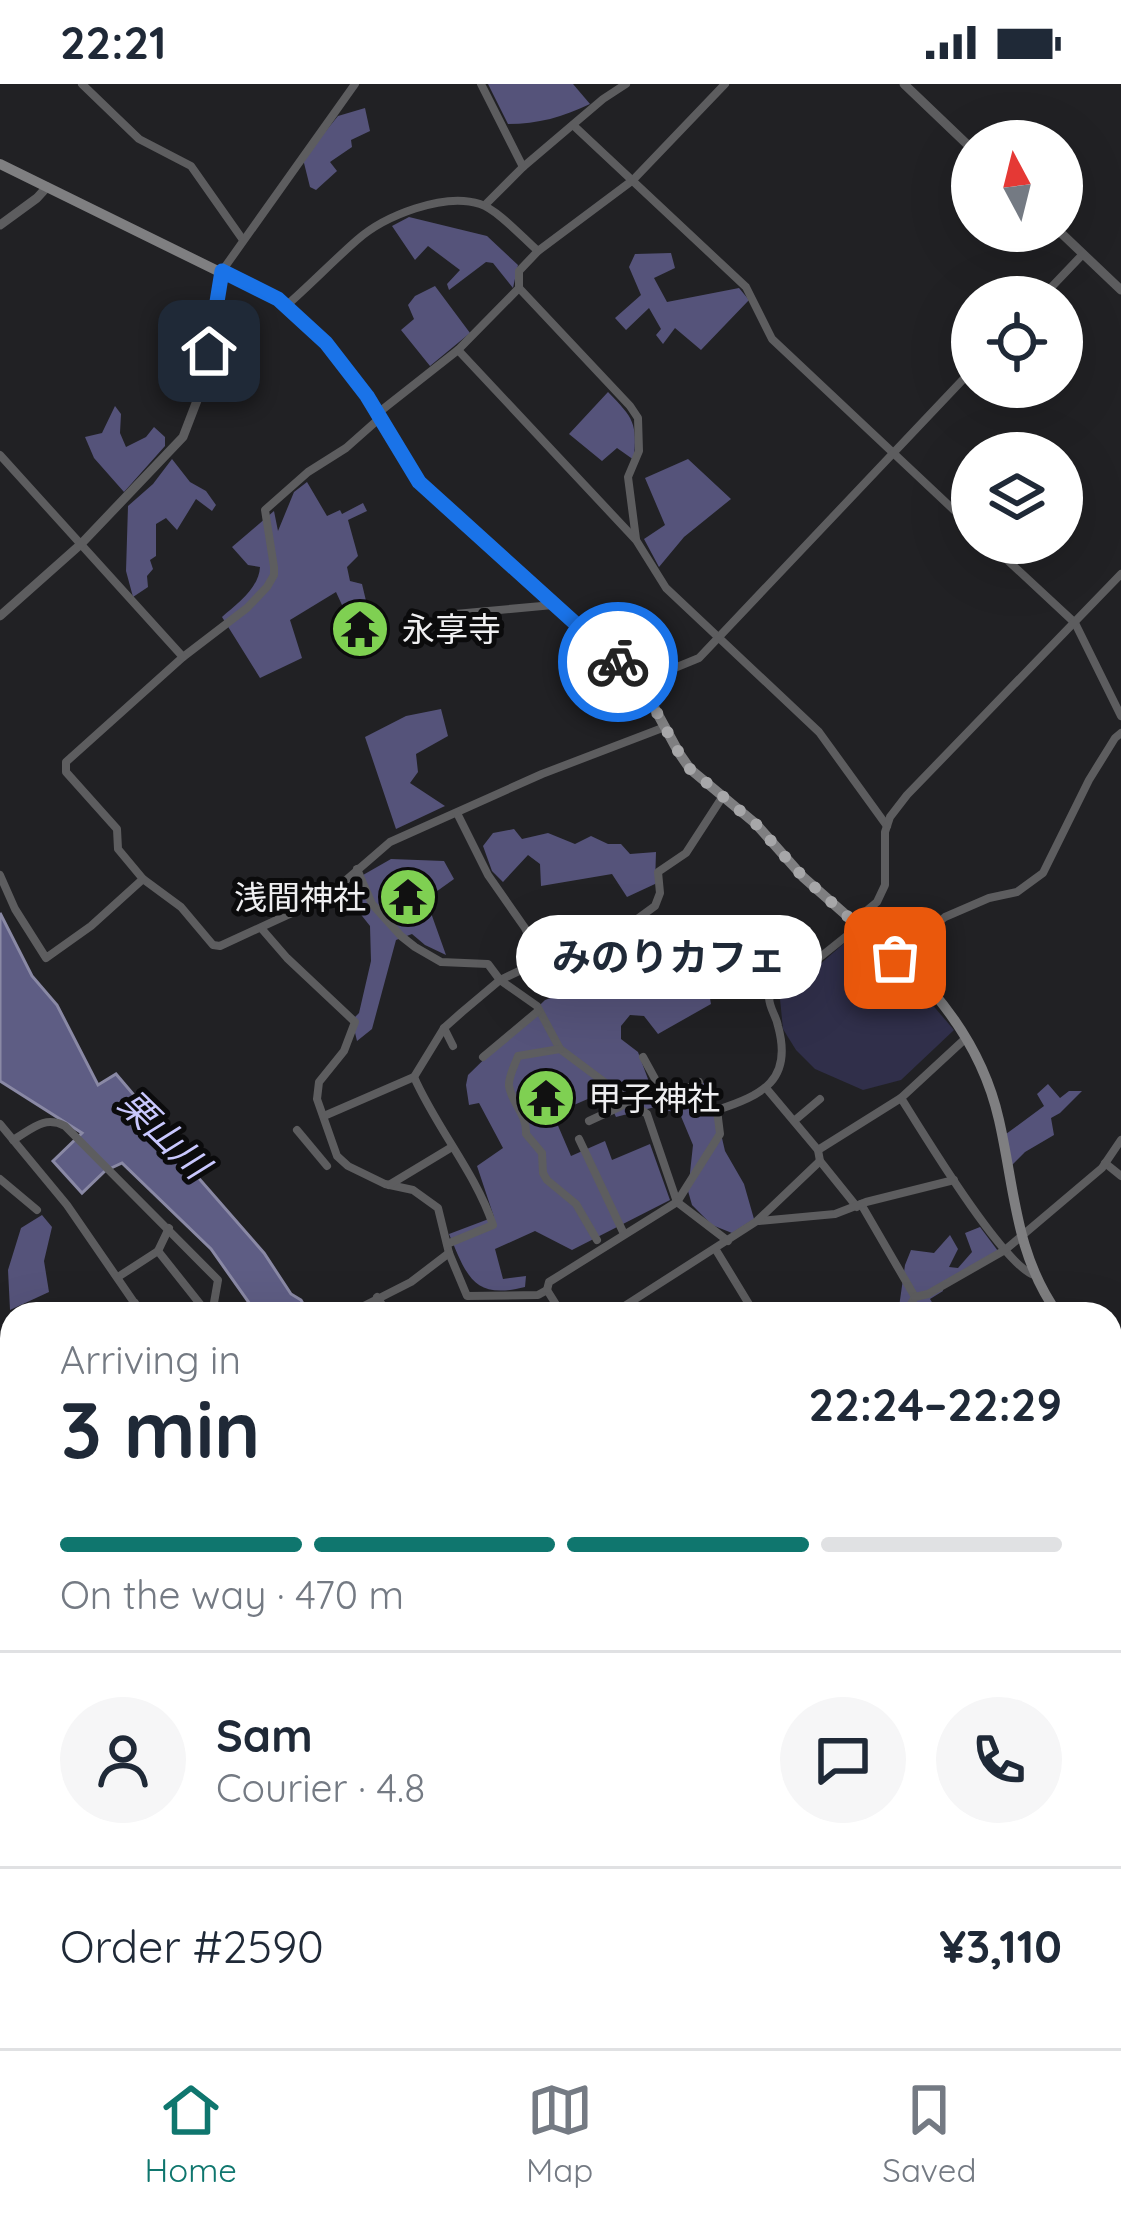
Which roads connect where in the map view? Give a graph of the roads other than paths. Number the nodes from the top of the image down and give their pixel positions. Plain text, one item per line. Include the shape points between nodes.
1 (82, 84) edge
2 (355, 84) edge
3 (481, 84) edge
4 (626, 84) edge
5 (725, 84) edge
6 (904, 84) edge
7 (572, 124) junction
8 (951, 128) edge
9 (0, 164) edge
10 (523, 167) junction
11 (633, 180) junction
12 (47, 187) junction
13 (484, 205) junction
14 (0, 225) edge
15 (243, 239) junction
16 (538, 251) junction
17 (1083, 254) joint
18 (222, 271) junction
19 (1062, 276) edge
20 (519, 288) junction
21 (1121, 290) edge
22 (287, 305) junction
23 (458, 350) junction
24 (951, 392) edge
25 (379, 415) junction
26 (893, 453) junction
27 (0, 455) edge
28 (951, 507) edge
29 (636, 540) junction
30 (81, 544) junction
31 (1012, 564) edge
32 (1121, 574) edge
33 (554, 605) junction
34 (444, 615) dead end
35 (0, 616) edge
36 (1075, 623) junction
37 (720, 637) junction
38 (183, 657) junction
39 (638, 683) junction
40 (1121, 716) edge
41 (665, 727) junction
42 (1121, 733) edge
43 (723, 796) junction
44 (457, 813) junction
45 (887, 826) junction
46 (357, 869) junction
47 (0, 875) edge
48 (143, 879) junction
49 (857, 923) junction
50 (261, 928) junction
51 (895, 958) junction
52 (541, 959) junction
53 (500, 980) junction
54 (538, 1011) junction
55 (444, 1028) junction
56 (967, 1038) junction
57 (453, 1046) dead end
58 (560, 1049) junction
59 (483, 1057) dead end
60 (643, 1057) dead end
61 (414, 1077) junction
62 (699, 1082) dead end
63 (660, 1088) junction
64 (766, 1088) junction
65 (901, 1098) junction
66 (630, 1100) junction
67 (820, 1100) dead end
68 (324, 1116) junction
69 (589, 1120) dead end
70 (794, 1121) junction
71 (0, 1124) edge
72 (297, 1130) dead end
73 (579, 1138) dead end
74 (14, 1141) junction
75 (1121, 1141) edge
76 (452, 1147) junction
77 (316, 1153) junction
78 (819, 1156) junction
79 (1105, 1163) junction
80 (304, 1164) dead end
81 (327, 1166) dead end
82 (1121, 1176) edge
83 (0, 1179) edge
84 (954, 1180) junction
85 (389, 1185) junction
86 (677, 1202) junction
87 (859, 1205) junction
88 (38, 1210) dead end
89 (757, 1221) junction
90 (169, 1228) junction
91 (624, 1234) junction
92 (1022, 1237) junction
93 (597, 1240) dead end
94 (728, 1241) junction
95 (448, 1248) junction
96 (716, 1250) junction
97 (1005, 1250) junction
98 (158, 1251) junction
99 (1034, 1275) junction
100 (118, 1277) junction
101 (547, 1290) junction
102 (377, 1297) junction
103 (915, 1297) junction
104 (134, 1302) edge
105 (200, 1302) edge
106 (213, 1302) edge
107 (368, 1302) edge
108 (380, 1302) edge
109 (554, 1302) edge
110 (632, 1302) edge
111 (748, 1302) edge
112 (912, 1302) edge
113 (1051, 1302) edge

1 - 15 street via 139,139 191,166
2 - 15 street
3 - 10 street
4 - 7 street
5 - 11 street
6 - 8 street
7 - 10 street
7 - 11 street
9 - 12 main road
10 - 13 street
11 - 16 street
11 - 26 street via 746,286 772,339
12 - 14 street
12 - 18 main road
13 - 16 street
13 - 22 street via 440,200 400,215 360,237
15 - 18 street
16 - 20 street via 519,271
17 - 19 street
17 - 21 street
18 - 22 main road
18 - 30 street via 203,385 183,437
20 - 23 street
20 - 29 street via 638,418 639,452 628,477
22 - 25 main road
23 - 25 street
23 - 29 street
24 - 26 street
25 - 33 main road via 419,482
25 - 38 street via 266,510 274,575 247,608
26 - 28 street
26 - 37 street
27 - 30 street
29 - 37 street via 666,588
30 - 35 street
30 - 38 street
31 - 36 street
32 - 36 street
33 - 34 street
33 - 39 main road
36 - 40 street
36 - 45 street via 907,795
37 - 39 street via 699,658
37 - 45 street via 819,732
38 - 48 street via 66,762
39 - 41 main road
41 - 43 main road via 690,769
41 - 44 street
42 - 51 street via 1043,873 1017,892 945,917
43 - 49 main road
43 - 52 street via 686,853 658,872 655,905 589,955 568,947
44 - 46 street via 390,842
44 - 52 street
45 - 49 street via 885,885
46 - 50 street
46 - 53 street via 372,904 401,936 441,962 488,964
47 - 48 street via 46,958
48 - 50 street via 213,945
49 - 51 main road
49 - 64 street via 769,998 783,1052
50 - 68 street via 355,1022 319,1082
51 - 56 main road
52 - 53 street
53 - 54 street
53 - 55 street
54 - 58 street
54 - 59 street
55 - 57 street
55 - 61 street
56 - 65 street
56 - 92 main road via 992,1094
58 - 66 street
58 - 93 street via 518,1056 510,1089 547,1180 576,1204
60 - 63 street
61 - 68 street
61 - 76 street
62 - 63 street via 673,1096
63 - 66 street
64 - 70 street
64 - 86 street via 717,1110 720,1134
65 - 78 street
65 - 84 street
66 - 69 street
66 - 86 street via 647,1114
67 - 70 street
68 - 85 street via 337,1156
70 - 78 street
71 - 74 street
72 - 77 street
73 - 91 street
74 - 90 street via 46,1120 65,1126
74 - 100 street
75 - 79 street
76 - 85 street
76 - 95 street via 493,1226
77 - 80 street
77 - 81 street
78 - 87 street
78 - 89 street
79 - 82 street
79 - 92 street
83 - 88 street
84 - 87 street
84 - 97 street
85 - 95 street via 438,1208
86 - 91 street
86 - 94 street
87 - 89 street
87 - 103 street
89 - 94 street
90 - 98 street
90 - 106 street via 218,1280
91 - 101 street
92 - 97 street
92 - 99 main road
94 - 96 street
95 - 101 street via 467,1296
95 - 102 street via 411,1282
96 - 110 street
96 - 111 street
97 - 99 street
97 - 103 street
98 - 100 street
98 - 105 street
99 - 113 main road
100 - 104 street
101 - 109 street
102 - 107 street
102 - 108 street
103 - 112 street

